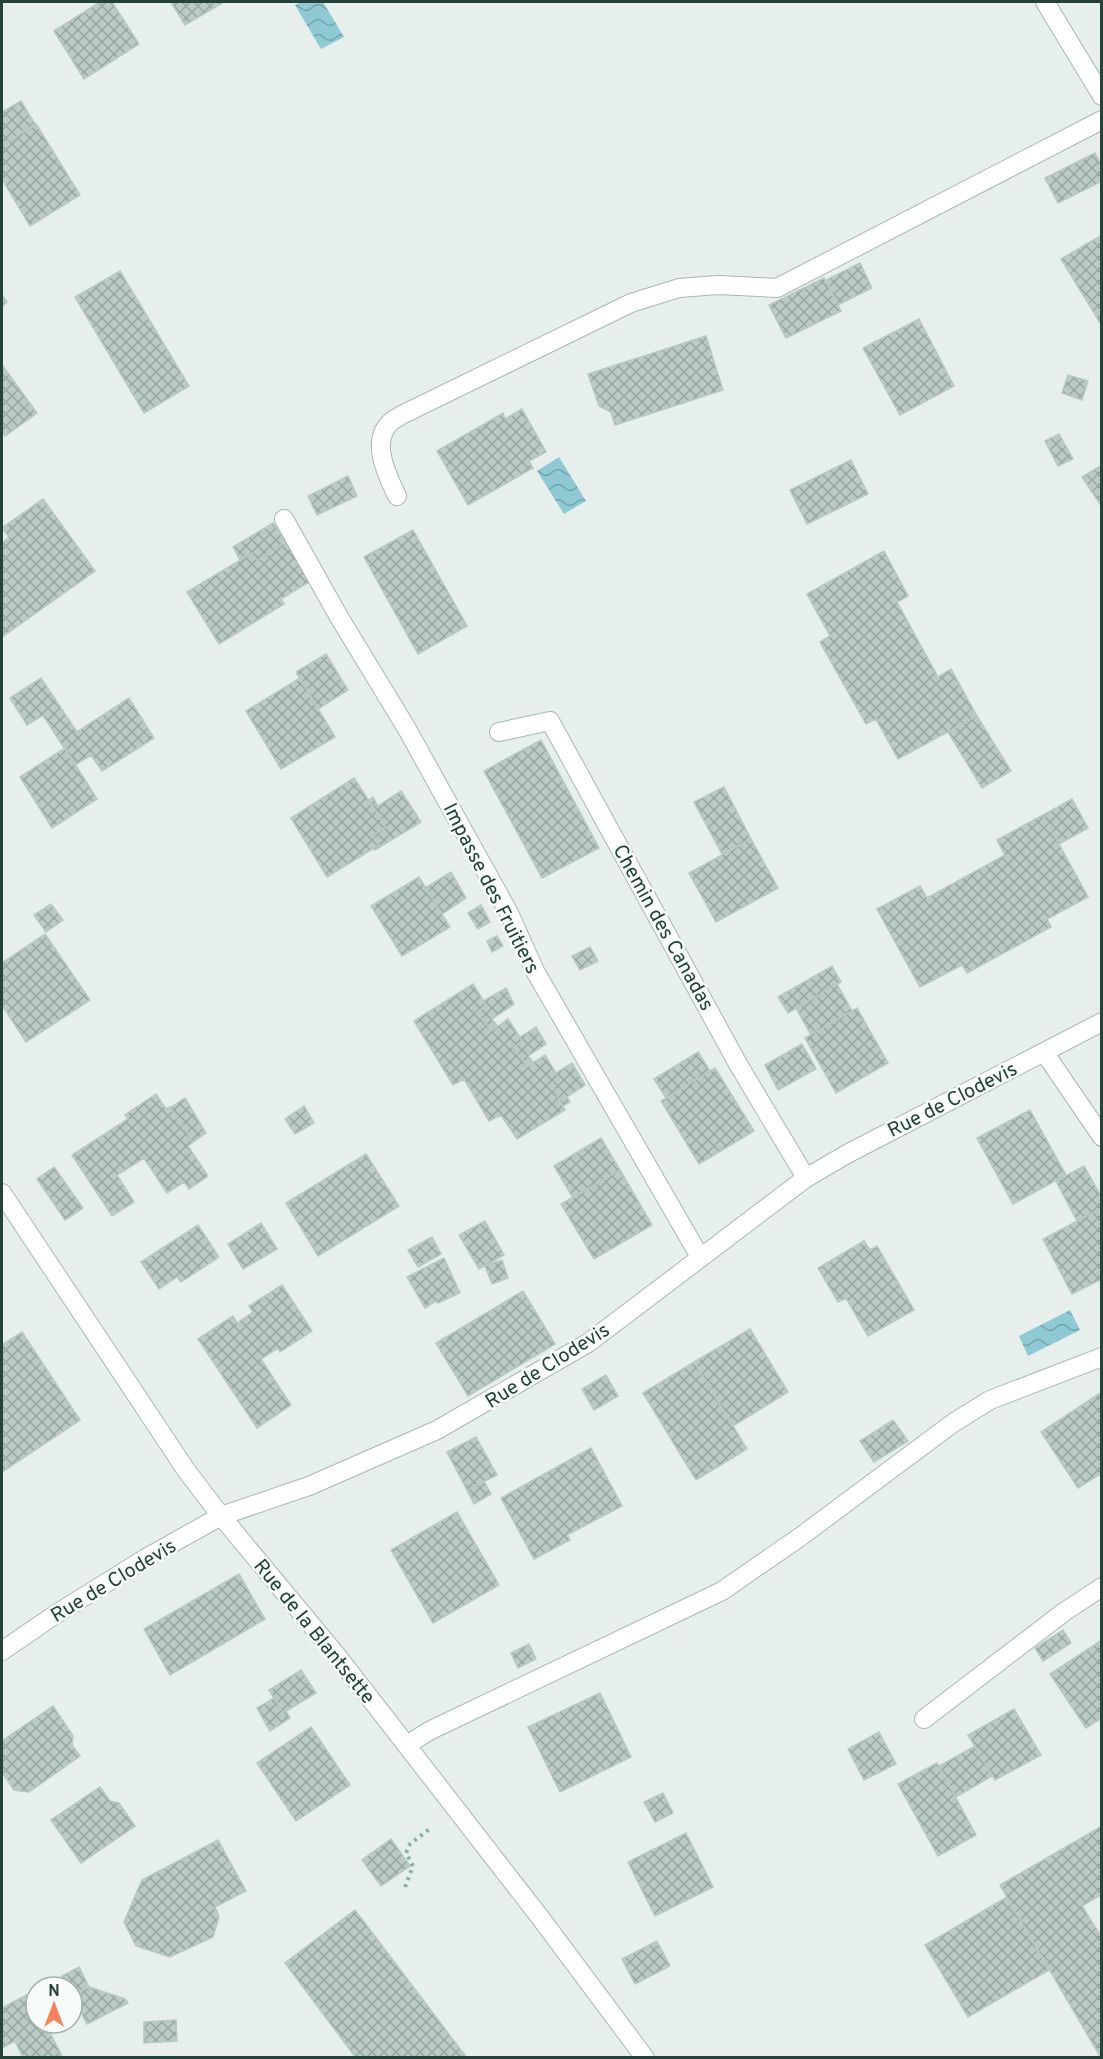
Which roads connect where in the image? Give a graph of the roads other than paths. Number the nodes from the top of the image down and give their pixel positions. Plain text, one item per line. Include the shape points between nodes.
1 (1045, 2) edge
2 (1101, 96) edge
3 (1101, 120) edge
4 (397, 496) dead end
5 (284, 519) dead end
6 (499, 732) dead end
7 (1101, 1022) edge
8 (1044, 1052) junction
9 (1101, 1137) edge
10 (806, 1178) junction
11 (2, 1193) edge
12 (700, 1257) junction
13 (1101, 1356) edge
14 (221, 1516) junction
15 (1101, 1587) edge
16 (2, 1651) edge
17 (924, 1719) dead end
18 (407, 1745) junction
19 (645, 2058) edge

1 - 2 street
3 - 4 street via 777,288 679,288 631,303 422,405 391,422 381,440 384,468
5 - 12 street, Impasse des Fruitiers via 407,729 509,913 535,971
6 - 10 street, Chemin des Canadas via 550,721 738,1064
7 - 8 street, Rue de Clodevis
8 - 9 street
8 - 10 street, Rue de Clodevis
10 - 12 street, Rue de Clodevis
11 - 14 street, Rue de la Blantsette via 186,1470
12 - 14 street, Rue de Clodevis via 588,1344 437,1430 309,1486
13 - 18 street via 990,1400 952,1423 722,1591
14 - 16 street, Rue de Clodevis via 146,1558
14 - 18 street, Rue de la Blantsette
15 - 17 street
18 - 19 street, Rue de la Blantsette

